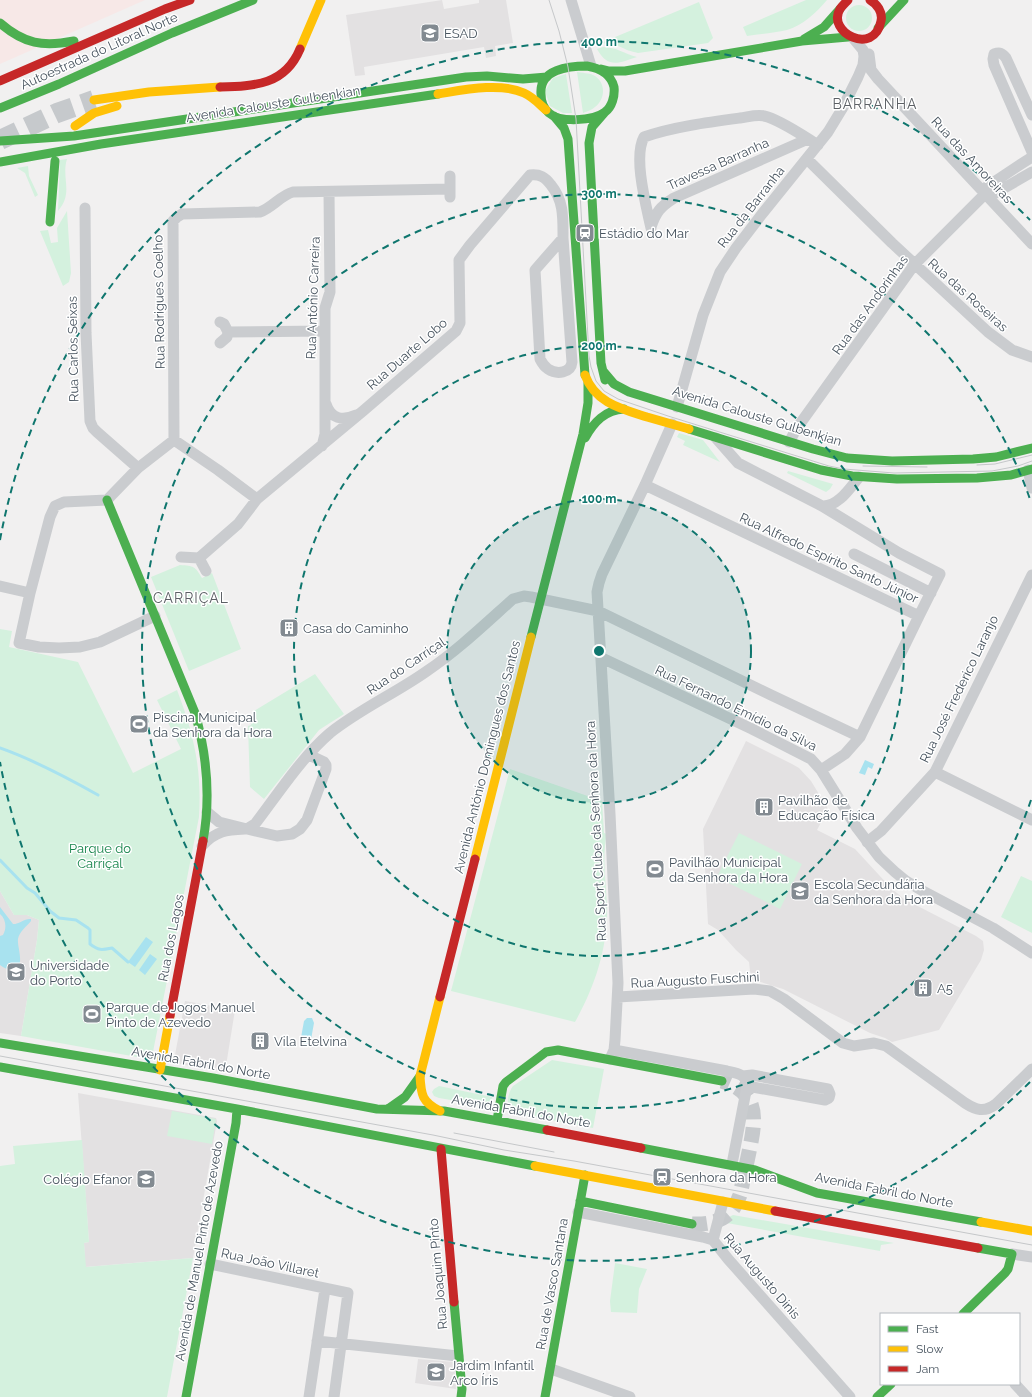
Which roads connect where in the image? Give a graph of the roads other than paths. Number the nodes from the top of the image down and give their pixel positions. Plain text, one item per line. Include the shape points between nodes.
1 (190, 0) edge
2 (252, 0) edge
3 (321, 0) edge
4 (572, 0) edge
5 (847, 0) edge
6 (904, 0) edge
7 (880, 1) edge
8 (165, 9) junction
9 (840, 9) junction
10 (0, 24) edge
11 (876, 31) junction
12 (851, 38) junction
13 (802, 41) junction
14 (596, 68) junction
15 (640, 68) junction
16 (547, 77) junction
17 (0, 81) edge
18 (225, 87) junction
19 (614, 95) junction
20 (94, 100) tunnel mouth
21 (0, 108) edge
22 (546, 110) junction
23 (605, 112) junction
24 (554, 116) junction
25 (1032, 116) edge
26 (75, 126) dead end
27 (808, 139) junction
28 (0, 141) edge
29 (818, 145) junction
30 (1032, 152) edge
31 (1032, 158) edge
32 (807, 159) junction
33 (55, 161) dead end
34 (0, 162) edge
35 (1032, 172) edge
36 (450, 176) dead end
37 (329, 192) junction
38 (985, 194) junction
39 (85, 208) dead end
40 (50, 222) dead end
41 (563, 238) junction
42 (1032, 244) edge
43 (914, 265) junction
44 (220, 322) dead end
45 (325, 331) junction
46 (228, 332) junction
47 (220, 343) dead end
48 (1032, 357) edge
49 (604, 371) junction
50 (588, 383) junction
51 (602, 399) junction
52 (326, 404) junction
53 (677, 407) junction
54 (624, 409) junction
55 (363, 411) junction
56 (672, 424) junction
57 (715, 437) junction
58 (174, 440) junction
59 (789, 442) junction
60 (322, 446) junction
61 (581, 446) junction
62 (1032, 448) edge
63 (864, 459) junction
64 (138, 468) junction
65 (1030, 469) edge
66 (859, 477) junction
67 (645, 486) junction
68 (1032, 488) edge
69 (257, 499) junction
70 (107, 500) junction
71 (822, 506) junction
72 (854, 554) dead end
73 (181, 557) dead end
74 (198, 558) junction
75 (206, 571) dead end
76 (1032, 575) edge
77 (0, 586) edge
78 (30, 593) junction
79 (930, 594) junction
80 (540, 598) junction
81 (598, 610) junction
82 (155, 616) junction
83 (919, 616) junction
84 (602, 658) junction
85 (860, 737) junction
86 (308, 755) junction
87 (821, 770) junction
88 (935, 772) junction
89 (207, 812) junction
90 (1032, 820) edge
91 (248, 830) junction
92 (867, 842) junction
93 (202, 846) junction
94 (1032, 954) edge
95 (618, 997) junction
96 (0, 1042) edge
97 (612, 1054) junction
98 (0, 1067) edge
99 (1032, 1069) edge
100 (160, 1070) junction
101 (420, 1076) junction
102 (722, 1081) tunnel mouth
103 (745, 1081) junction
104 (237, 1109) junction
105 (388, 1110) junction
106 (440, 1111) junction
107 (497, 1120) junction
108 (440, 1149) junction
109 (732, 1164) junction
110 (585, 1175) junction
111 (723, 1202) junction
112 (579, 1207) junction
113 (692, 1224) tunnel mouth
114 (1031, 1231) edge
115 (713, 1240) junction
116 (1012, 1254) junction
117 (1032, 1257) edge
118 (210, 1264) junction
119 (325, 1288) junction
120 (964, 1313) edge
121 (317, 1342) junction
122 (341, 1345) junction
123 (458, 1356) junction
124 (551, 1369) junction
125 (890, 1385) edge
126 (1016, 1385) edge
127 (186, 1397) edge
128 (309, 1397) edge
129 (334, 1397) edge
130 (461, 1397) edge
131 (545, 1397) edge
132 (630, 1397) edge
133 (850, 1397) edge
134 (877, 1397) edge
135 (1027, 1397) edge

1 - 8 main road, Autoestrada do Litoral Norte
2 - 21 main road, Autoestrada do Litoral Norte
3 - 18 main road via 298,54 285,71 265,83
4 - 14 street
5 - 9 main road
6 - 11 main road
7 - 11 main road via 878,8 881,18
8 - 10 main road via 60,44 36,44 22,39
8 - 17 main road, Autoestrada do Litoral Norte
9 - 12 main road via 839,26
9 - 13 main road via 816,34
11 - 12 main road via 867,39
11 - 38 street, Rua das Amoreiras via 870,46 871,70
12 - 13 main road
12 - 29 street, Rua da Barranha via 863,50 863,65 835,122
13 - 15 main road
14 - 15 main road via 620,72
14 - 16 main road via 560,68
14 - 19 main road via 605,72 611,80
15 - 19 main road via 623,81
16 - 22 main road via 541,90 541,102
16 - 28 main road, Avenida Calouste Gulbenkian via 466,77 74,136
18 - 20 main road via 180,89
18 - 26 main road via 110,107 96,111
19 - 23 main road
22 - 24 main road
22 - 34 main road, Avenida Calouste Gulbenkian via 529,96 517,91 496,88 469,89 101,144
23 - 24 main road via 576,120
23 - 49 main road via 592,127 589,143 601,363
24 - 50 main road via 564,128 568,139 582,359
25 - 30 street via 1006,58 998,52 994,54 994,65
27 - 27 street, Travessa Barranha via 674,198 658,211 651,228 640,164 640,149 644,137 655,132 758,115 769,118
27 - 29 street
29 - 32 street, Rua da Barranha
31 - 38 street, Rua das Andorinhas via 985,188
32 - 43 street, Rua das Roseiras
32 - 53 street, Rua da Barranha via 744,237 720,272 703,315
33 - 40 main road
35 - 38 street, Rua das Andorinhas via 992,195
36 - 37 street, Rua Rodrigues Coelho via 450,193
37 - 45 street, Rua António Carreira via 330,292 325,308
37 - 58 street, Rua Rodrigues Coelho via 289,193 260,212 182,214 173,222
38 - 42 street, Rua das Amoreiras
38 - 43 street, Rua das Andorinhas
39 - 64 street, Rua Carlos Seixas via 90,421 97,432
41 - 41 street via 572,362 568,370 556,372 550,371 540,359 535,270
41 - 55 street, Rua Duarte Lobo via 562,207 558,194 543,176 530,175 459,260 460,323 456,331
43 - 48 street, Rua das Roseiras via 1003,344
43 - 59 street, Rua das Andorinhas
44 - 46 street
45 - 46 street
45 - 52 street, Rua António Carreira
46 - 47 street via 227,337
49 - 51 main road via 605,386
49 - 53 main road, Avenida Calouste Gulbenkian via 612,382 627,391
50 - 51 main road
50 - 61 main road, Avenida António Domingues dos Santos
51 - 54 main road
51 - 61 main road
52 - 55 street via 331,414 338,418 350,418
52 - 60 street, Rua António Carreira
53 - 59 main road, Avenida Calouste Gulbenkian
54 - 56 main road
54 - 61 main road, Avenida António Domingues dos Santos via 611,410 603,415 589,430
55 - 60 street, Rua Duarte Lobo
56 - 57 main road
56 - 67 street
57 - 66 main road via 821,470
57 - 71 street via 738,462
58 - 64 street
58 - 69 street
59 - 63 main road, Avenida Calouste Gulbenkian via 847,458
60 - 69 street, Rua Duarte Lobo
61 - 80 main road, Avenida António Domingues dos Santos
62 - 63 main road, Avenida Calouste Gulbenkian via 996,457 973,459
63 - 66 main road via 866,464
64 - 70 street
65 - 66 main road via 992,477
65 - 68 street
66 - 71 street via 835,503
67 - 81 street via 599,583
67 - 83 street, Rua Alfredo Espírito Santo Júnior
69 - 74 street, Rua Duarte Lobo via 238,524
70 - 78 street via 64,502 55,506
70 - 82 main road, Rua dos Lagos
71 - 79 street via 899,553 940,574
72 - 79 street
73 - 74 street
74 - 75 street
76 - 88 street, Rua José Frederico Laranjo
77 - 78 street
78 - 82 street via 19,643 39,647 80,647 100,642
79 - 83 street
80 - 81 street
80 - 86 street, Rua do Carriçal via 524,596 513,599 444,660 331,733
80 - 101 main road, Avenida António Domingues dos Santos
81 - 84 street, Rua Sport Clube da Senhora da Hora
81 - 85 street
82 - 89 main road, Rua dos Lagos via 201,732 206,764
83 - 85 street, Rua Alfredo Espírito Santo Júnior
84 - 87 street, Rua Fernando Emídio da Silva via 805,755
84 - 95 street, Rua Sport Clube da Senhora da Hora
85 - 87 street, Rua Alfredo Espírito Santo Júnior via 845,754
86 - 91 street, Rua do Carriçal
86 - 91 street via 324,762 326,769 304,824 286,836
87 - 92 street, Rua Fernando Emídio da Silva
88 - 90 street
88 - 92 street, Rua José Frederico Laranjo via 881,831
89 - 91 street via 219,822
89 - 93 main road, Rua dos Lagos
91 - 93 street via 223,831
92 - 94 street, Rua Fernando Emídio da Silva via 879,857 906,881 993,928
93 - 100 main road, Rua dos Lagos
95 - 97 street, Rua Sport Clube da Senhora da Hora
95 - 99 street, Rua Augusto Fuschini via 754,989 770,991 843,1044 854,1046 874,1043 886,1046 975,1109 991,1108
96 - 100 main road, Avenida Fabril do Norte
97 - 102 main road
97 - 103 street via 727,1071 739,1074
97 - 107 main road via 558,1050 546,1052 506,1082
98 - 104 main road
100 - 105 main road, Avenida Fabril do Norte
101 - 105 main road via 405,1097
101 - 106 main road via 422,1097 429,1105
103 - 103 street via 825,1100 830,1094 828,1089 752,1075
103 - 109 street
104 - 108 main road
104 - 118 main road, Avenida de Manuel Pinto de Azevedo
105 - 106 main road, Avenida Fabril do Norte
106 - 107 main road, Avenida Fabril do Norte
107 - 109 main road, Avenida Fabril do Norte
108 - 110 main road
108 - 123 main road, Rua Joaquim Pinto
109 - 114 main road, Avenida Fabril do Norte via 817,1193
110 - 111 main road
110 - 112 main road, Rua de Vasco Santana
111 - 115 street
111 - 116 main road
112 - 113 main road
112 - 115 street, Rua Augusto Dinis
112 - 124 main road, Rua de Vasco Santana
115 - 133 street, Rua Augusto Dinis
116 - 117 street
116 - 120 main road via 1005,1273
118 - 119 street, Rua João Villaret
118 - 127 main road, Avenida de Manuel Pinto de Azevedo
119 - 121 street, Rua João Villaret
119 - 122 street, Rua João Villaret via 348,1293
121 - 122 street
121 - 128 street, Rua João Villaret
122 - 123 street
122 - 129 street
123 - 130 main road, Rua Joaquim Pinto
124 - 131 main road, Rua de Vasco Santana
124 - 132 street
125 - 134 main road
126 - 135 street

